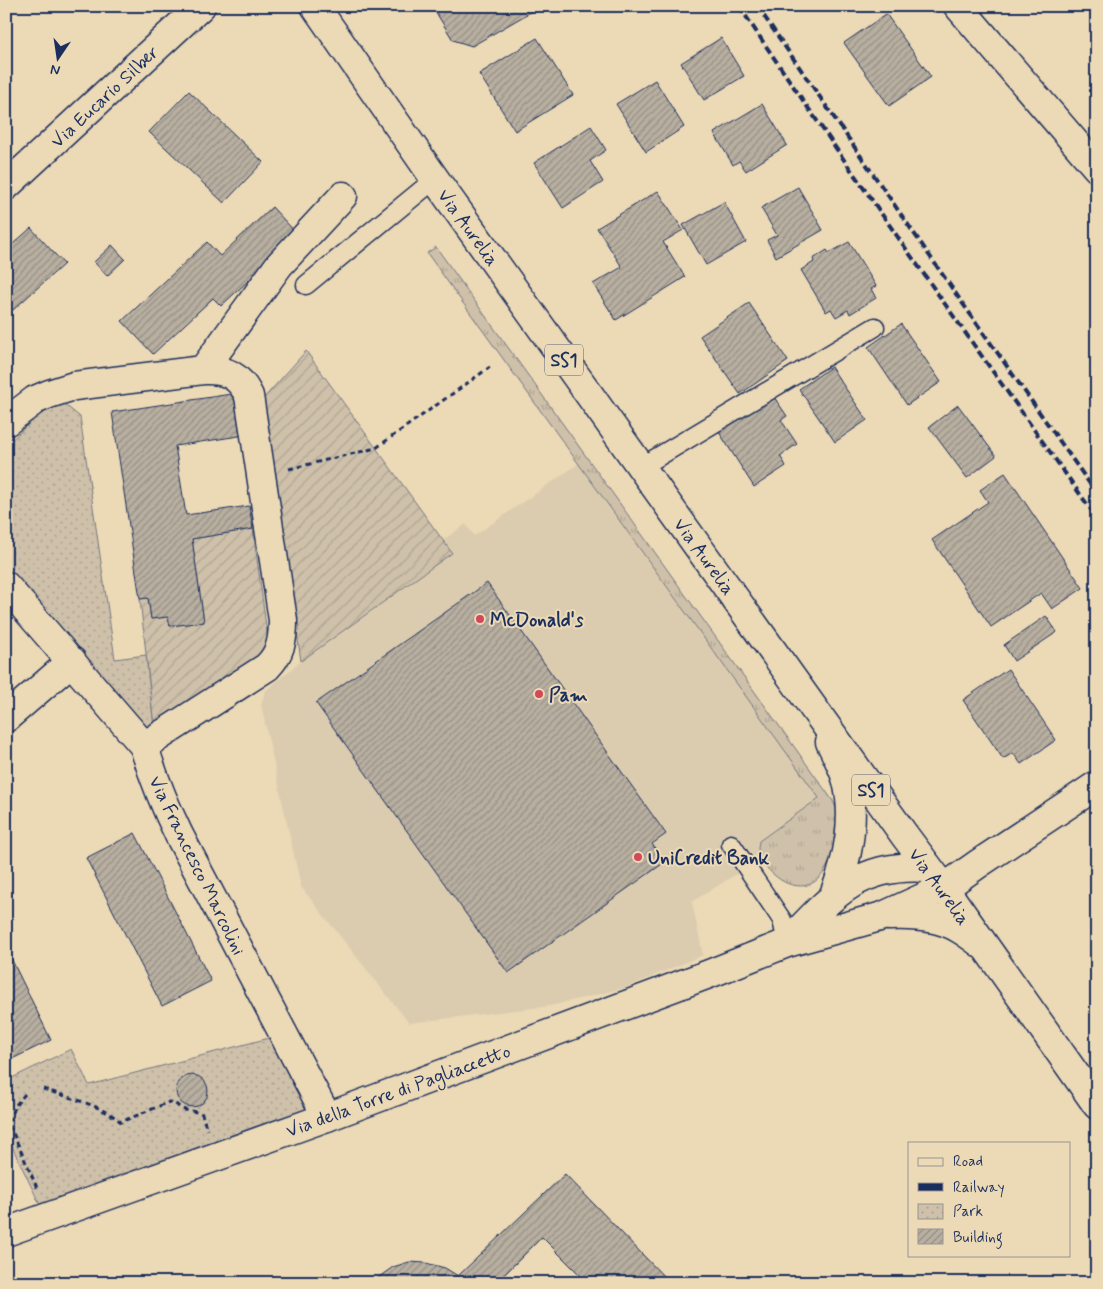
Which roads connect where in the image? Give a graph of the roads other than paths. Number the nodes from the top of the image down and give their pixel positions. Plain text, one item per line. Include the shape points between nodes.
1 (201, 6) edge
2 (315, 6) edge
3 (958, 6) edge
4 (1097, 168) edge
5 (435, 179) junction
6 (6, 186) edge
7 (343, 196) dead end
8 (306, 285) dead end
9 (875, 327) dead end
10 (203, 370) junction
11 (6, 422) edge
12 (641, 467) junction
13 (6, 586) edge
14 (72, 661) junction
15 (816, 711) junction
16 (6, 718) edge
17 (144, 746) junction
18 (1097, 786) edge
19 (731, 844) dead end
20 (936, 878) junction
21 (833, 897) junction
22 (883, 916) junction
23 (787, 942) junction
24 (984, 946) junction
25 (1097, 1105) edge
26 (327, 1117) junction
27 (6, 1232) edge

1 - 6 street, Via Eucario Silber
2 - 5 street, Via Aurelia / SS1
3 - 4 street
5 - 8 lane
5 - 12 street, Via Aurelia / SS1
7 - 10 street via 279,265
9 - 12 lane
10 - 11 street via 74,386 35,400
10 - 17 street via 216,369 240,381 251,408 283,620 282,641 279,652 267,667
12 - 15 street, Via Aurelia / SS1
13 - 14 street, Via Francesco Marcolini
14 - 16 street
14 - 17 street, Via Francesco Marcolini
15 - 20 street, Via Aurelia / SS1
15 - 21 street, Via della Torre di Pagliaccetto via 839,760 850,800 847,852
17 - 26 street, Via Francesco Marcolini via 179,835
18 - 20 street via 978,864
19 - 23 lane via 782,920
20 - 21 street, Via della Torre di Pagliaccetto via 904,866 855,881
20 - 22 street, Via della Torre di Pagliaccetto
20 - 24 street, Via Aurelia / SS1
21 - 23 street, Via della Torre di Pagliaccetto
22 - 23 street, Via della Torre di Pagliaccetto
22 - 24 street, Via della Torre di Pagliaccetto via 944,921
23 - 26 street, Via della Torre di Pagliaccetto
24 - 25 street, Via Aurelia / SS1
26 - 27 street, Via della Torre di Pagliaccetto

